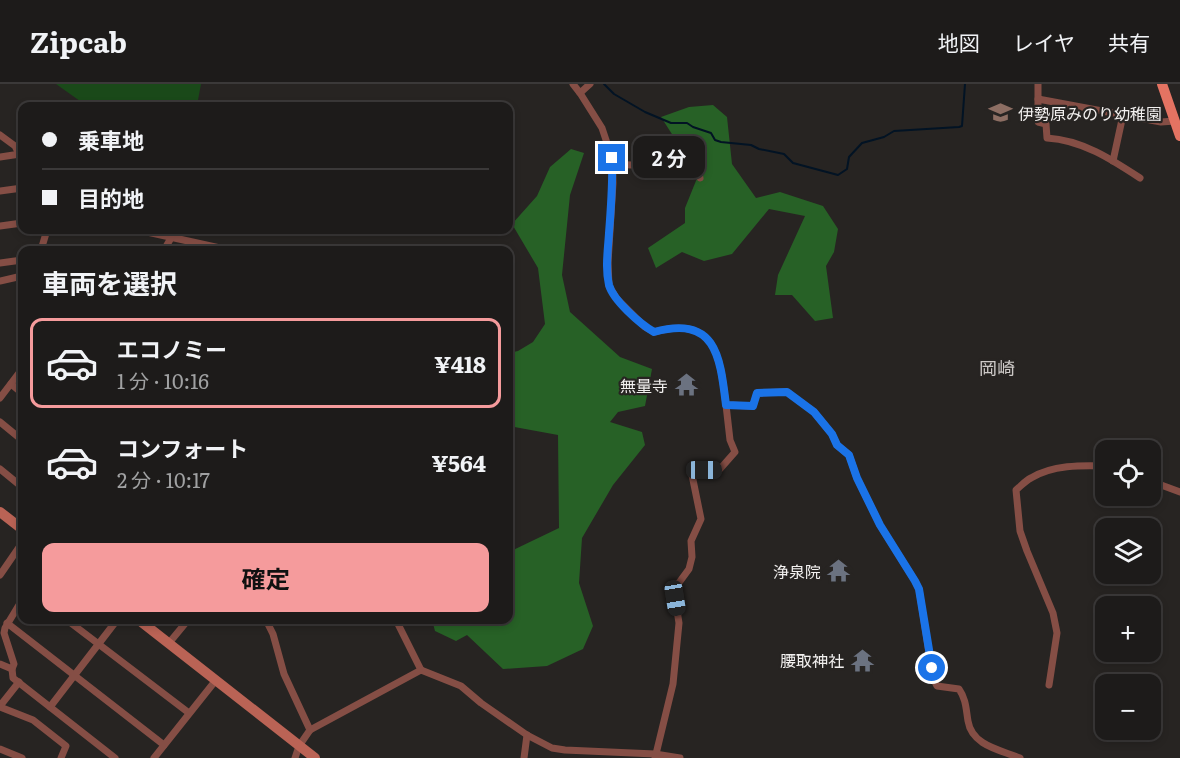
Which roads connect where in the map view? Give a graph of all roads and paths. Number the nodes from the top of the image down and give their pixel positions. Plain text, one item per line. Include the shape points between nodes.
1 (573, 84) edge
2 (590, 84) edge
3 (1038, 84) edge
4 (1162, 84) edge
5 (580, 93) junction
6 (1038, 99) junction
7 (1123, 115) junction
8 (1175, 121) junction
9 (0, 135) edge
10 (1180, 136) edge
11 (18, 152) edge
12 (0, 157) edge
13 (18, 157) edge
14 (1113, 161) junction
15 (612, 164) junction
16 (700, 178) dead end
17 (1140, 178) dead end
18 (18, 188) edge
19 (0, 190) edge
20 (18, 224) edge
21 (0, 226) edge
22 (154, 234) edge
23 (171, 238) junction
24 (166, 246) edge
25 (210, 246) edge
26 (18, 261) edge
27 (0, 263) edge
28 (18, 277) edge
29 (0, 281) edge
30 (18, 374) edge
31 (11, 384) junction
32 (18, 390) edge
33 (0, 398) edge
34 (726, 405) junction
35 (0, 422) edge
36 (18, 437) edge
37 (1095, 466) edge
38 (0, 469) edge
39 (18, 484) edge
40 (1161, 485) edge
41 (1180, 492) edge
42 (0, 512) edge
43 (18, 526) edge
44 (18, 549) edge
45 (0, 575) edge
46 (18, 606) edge
47 (7, 624) junction
48 (71, 624) edge
49 (114, 624) edge
50 (144, 624) edge
51 (185, 624) edge
52 (268, 624) edge
53 (398, 624) edge
54 (98, 644) junction
55 (170, 644) junction
56 (0, 664) edge
57 (12, 669) junction
58 (421, 670) junction
59 (73, 676) junction
60 (216, 680) junction
61 (19, 682) junction
62 (1049, 686) dead end
63 (0, 706) edge
64 (50, 707) junction
65 (189, 713) junction
66 (310, 730) junction
67 (527, 735) junction
68 (164, 745) junction
69 (300, 746) junction
70 (0, 749) edge
71 (655, 756) edge
72 (22, 758) edge
73 (61, 758) edge
74 (115, 758) edge
75 (154, 758) edge
76 (295, 758) edge
77 (315, 758) edge
78 (524, 758) edge
79 (680, 758) edge
80 (1020, 758) edge

1 - 5 street
2 - 5 street
3 - 6 street
4 - 8 main road
5 - 15 street via 602,128
6 - 7 street
6 - 14 street via 1038,122 1046,124 1047,138 1063,139
7 - 8 street
7 - 14 street
8 - 10 main road
9 - 11 street
12 - 13 street
14 - 17 street
15 - 16 street via 640,165 666,149 674,150 695,164
15 - 34 street via 609,286 617,299 654,332 689,328 705,338 717,351 721,363
18 - 19 street
20 - 21 street
22 - 23 street
23 - 24 street
23 - 25 street
26 - 27 street
28 - 29 street
30 - 31 street
31 - 32 street
31 - 33 street
34 - 71 street via 735,452 720,469 696,470 692,475 701,519 691,541 689,569 675,598 679,623 672,684
34 - 80 street via 753,406 757,393 787,392 814,412 849,455 880,525 915,581 937,686 959,689 964,696 968,725 981,744
35 - 36 street
37 - 62 street via 1053,469 1031,478 1016,490 1020,531 1058,633
38 - 39 street
40 - 41 street
42 - 43 street
44 - 45 street
46 - 47 street
47 - 57 street via 4,633 14,664
47 - 59 street
48 - 54 street
49 - 54 street
50 - 55 street
51 - 55 street
52 - 66 street via 284,674
53 - 58 street
54 - 59 street
54 - 65 street
55 - 60 street
56 - 57 street
57 - 61 street via 13,678
58 - 66 street
58 - 67 street via 461,686
59 - 64 street
59 - 68 street
60 - 65 street
60 - 69 street
61 - 63 street
61 - 64 street
63 - 73 street via 33,720 66,746
64 - 74 street
65 - 68 street
66 - 69 street
67 - 71 street via 552,748
67 - 78 street
68 - 75 street
69 - 76 street
69 - 77 street
70 - 72 street
71 - 79 street

